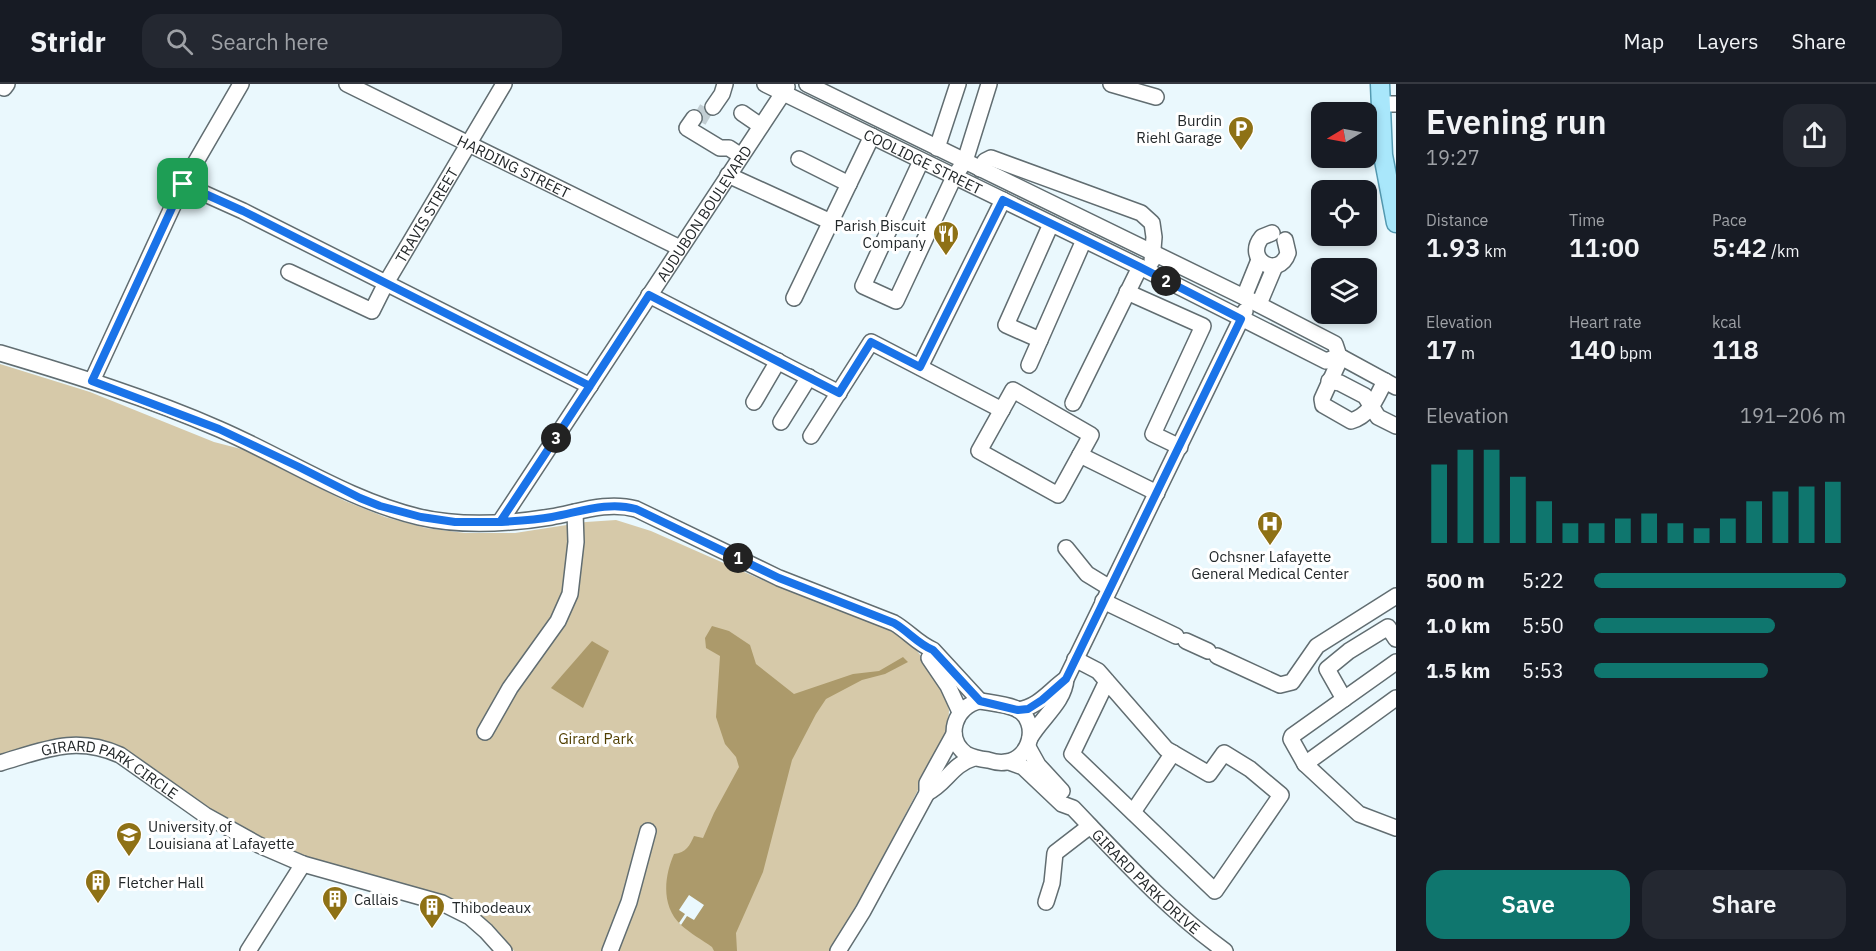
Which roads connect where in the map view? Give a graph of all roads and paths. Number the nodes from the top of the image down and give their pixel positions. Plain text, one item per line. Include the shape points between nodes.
1 (241, 84) edge
2 (347, 84) edge
3 (504, 84) edge
4 (722, 84) edge
5 (765, 84) edge
6 (807, 84) edge
7 (958, 84) edge
8 (989, 84) edge
9 (1111, 84) edge
10 (1380, 84) edge
11 (786, 88) edge
12 (1156, 97) dead end
13 (709, 104) tunnel mouth
14 (1388, 104) edge
15 (742, 113) dead end
16 (697, 125) dead end
17 (761, 126) junction
18 (872, 136) junction
19 (469, 143) junction
20 (937, 148) junction
21 (741, 156) junction
22 (799, 159) dead end
23 (921, 160) junction
24 (965, 161) junction
25 (980, 169) junction
26 (728, 175) junction
27 (954, 177) junction
28 (1392, 183) edge
29 (183, 184) junction
30 (849, 184) junction
31 (1003, 200) junction
32 (831, 222) junction
33 (1051, 224) junction
34 (1396, 224) edge
35 (1084, 240) junction
36 (1262, 243) junction
37 (680, 248) junction
38 (1154, 254) junction
39 (1275, 266) junction
40 (1144, 270) junction
41 (289, 272) dead end
42 (386, 284) junction
43 (1127, 292) junction
44 (649, 295) junction
45 (794, 298) dead end
46 (1251, 300) junction
47 (1241, 319) junction
48 (1040, 340) junction
49 (0, 353) edge
50 (1340, 357) junction
51 (778, 362) junction
52 (1029, 365) dead end
53 (920, 367) junction
54 (1365, 370) junction
55 (810, 378) junction
56 (92, 381) junction
57 (1329, 381) junction
58 (1390, 384) edge
59 (590, 386) junction
60 (1355, 391) junction
61 (839, 393) junction
62 (754, 402) dead end
63 (1073, 403) dead end
64 (1371, 407) junction
65 (1002, 410) junction
66 (782, 422) dead end
67 (1396, 426) edge
68 (812, 436) dead end
69 (1180, 447) junction
70 (1080, 455) junction
71 (1157, 492) junction
72 (575, 512) junction
73 (500, 522) junction
74 (1066, 548) dead end
75 (1107, 595) junction
76 (1396, 596) edge
77 (1396, 639) edge
78 (924, 647) junction
79 (1313, 650) junction
80 (1076, 659) junction
81 (1396, 662) edge
82 (1327, 669) junction
83 (1066, 679) junction
84 (1107, 681) junction
85 (1396, 698) edge
86 (1344, 699) junction
87 (980, 701) junction
88 (1018, 710) junction
89 (960, 712) junction
90 (485, 732) dead end
91 (954, 734) junction
92 (1029, 742) junction
93 (1173, 753) junction
94 (974, 758) junction
95 (1009, 762) junction
96 (0, 763) edge
97 (1305, 764) junction
98 (927, 793) junction
99 (1073, 808) junction
100 (1133, 812) junction
101 (1090, 826) junction
102 (1396, 828) edge
103 (648, 831) dead end
104 (303, 864) junction
105 (1046, 902) dead end
106 (248, 951) edge
107 (504, 951) edge
108 (610, 951) edge
109 (838, 951) edge
110 (1225, 951) edge

1 - 29 street
2 - 19 street, HARDING STREET
3 - 19 street, TRAVIS STREET
4 - 13 street via 713,89
5 - 11 street, COOLIDGE STREET
6 - 20 street, COOLIDGE STREET
7 - 20 street
8 - 24 street
9 - 12 street
10 - 14 main road
11 - 17 street, AUDUBON BOULEVARD
11 - 18 street, COOLIDGE STREET
14 - 28 main road via 1383,155
15 - 17 street
16 - 21 street via 720,148 729,148
17 - 21 street, AUDUBON BOULEVARD
18 - 23 street, COOLIDGE STREET
18 - 30 street
19 - 37 street, HARDING STREET
19 - 42 street, TRAVIS STREET
20 - 24 street, COOLIDGE STREET
21 - 26 street, AUDUBON BOULEVARD
22 - 30 street
23 - 27 street, COOLIDGE STREET
23 - 27 street via 863,286 896,301
24 - 25 street, COOLIDGE STREET
24 - 27 street
25 - 38 street, COOLIDGE STREET
25 - 38 street via 991,158 1141,213 1152,223
26 - 32 street
26 - 37 street, AUDUBON BOULEVARD
27 - 31 street, COOLIDGE STREET
28 - 34 main road
29 - 42 street
29 - 56 street
30 - 32 street
31 - 33 street, COOLIDGE STREET
31 - 53 street
32 - 45 street
33 - 35 street, COOLIDGE STREET
33 - 48 street via 1006,325
35 - 40 street, COOLIDGE STREET
35 - 48 street
36 - 39 street via 1265,264
36 - 39 street via 1288,247 1286,257
36 - 46 street
37 - 44 street, AUDUBON BOULEVARD
38 - 40 street
38 - 46 street, COOLIDGE STREET
39 - 46 street
40 - 43 street
40 - 47 street, COOLIDGE STREET
41 - 42 street, TRAVIS STREET via 372,311
42 - 59 street
43 - 63 street
43 - 69 street via 1203,326 1154,434
44 - 51 street
44 - 59 street, AUDUBON BOULEVARD
46 - 47 street
46 - 50 street, COOLIDGE STREET via 1335,344
47 - 50 street, COOLIDGE STREET via 1326,361
47 - 69 street
48 - 52 street
49 - 56 street
50 - 54 street, COOLIDGE STREET
50 - 57 street
51 - 55 street
51 - 62 street
53 - 61 street via 871,342
53 - 65 street
54 - 58 street, COOLIDGE STREET
54 - 60 street
55 - 61 street
55 - 66 street
56 - 73 street via 219,429 380,506 455,522
57 - 60 street
57 - 64 street via 1323,405 1352,421 1362,418
58 - 64 street
59 - 73 street, AUDUBON BOULEVARD
60 - 64 street via 1365,396
61 - 68 street
64 - 67 street via 1378,417
65 - 70 street via 1013,390 1091,435
65 - 70 street via 979,451 1058,495
69 - 71 street
70 - 71 street
71 - 75 street
72 - 73 street
72 - 78 street via 616,505 636,509 779,578 887,620
72 - 90 street via 570,594 558,621 510,688
74 - 75 street
75 - 79 street via 1181,638 1280,686 1292,682
75 - 80 street
76 - 79 street
77 - 82 street via 1388,627
78 - 87 street via 933,650
78 - 89 street
79 - 82 street
80 - 83 street
80 - 84 street
81 - 86 street
82 - 86 street
83 - 88 street via 1042,700
83 - 92 street via 1065,691
84 - 93 street
84 - 100 street via 1072,754
85 - 97 street
86 - 97 street via 1292,736
87 - 88 street
87 - 89 street
88 - 92 street via 1027,721
89 - 91 street
91 - 94 street via 960,748
91 - 98 street via 927,783
92 - 95 street via 1024,753
92 - 99 street, GIRARD PARK DRIVE via 1038,765 1069,798
93 - 100 street
93 - 100 street via 1209,774 1224,753 1281,795 1215,891
94 - 95 street
94 - 98 street via 960,763 936,789
95 - 99 street, GIRARD PARK DRIVE via 1023,767 1062,804
96 - 104 street, GIRARD PARK CIRCLE via 73,745 111,751 232,831
97 - 102 street via 1359,814
98 - 109 street
99 - 101 street, GIRARD PARK DRIVE
101 - 105 street via 1055,853
101 - 110 street, GIRARD PARK DRIVE via 1162,897
103 - 108 street via 629,902
104 - 106 street
104 - 107 street, GIRARD PARK CIRCLE via 442,903 470,917

